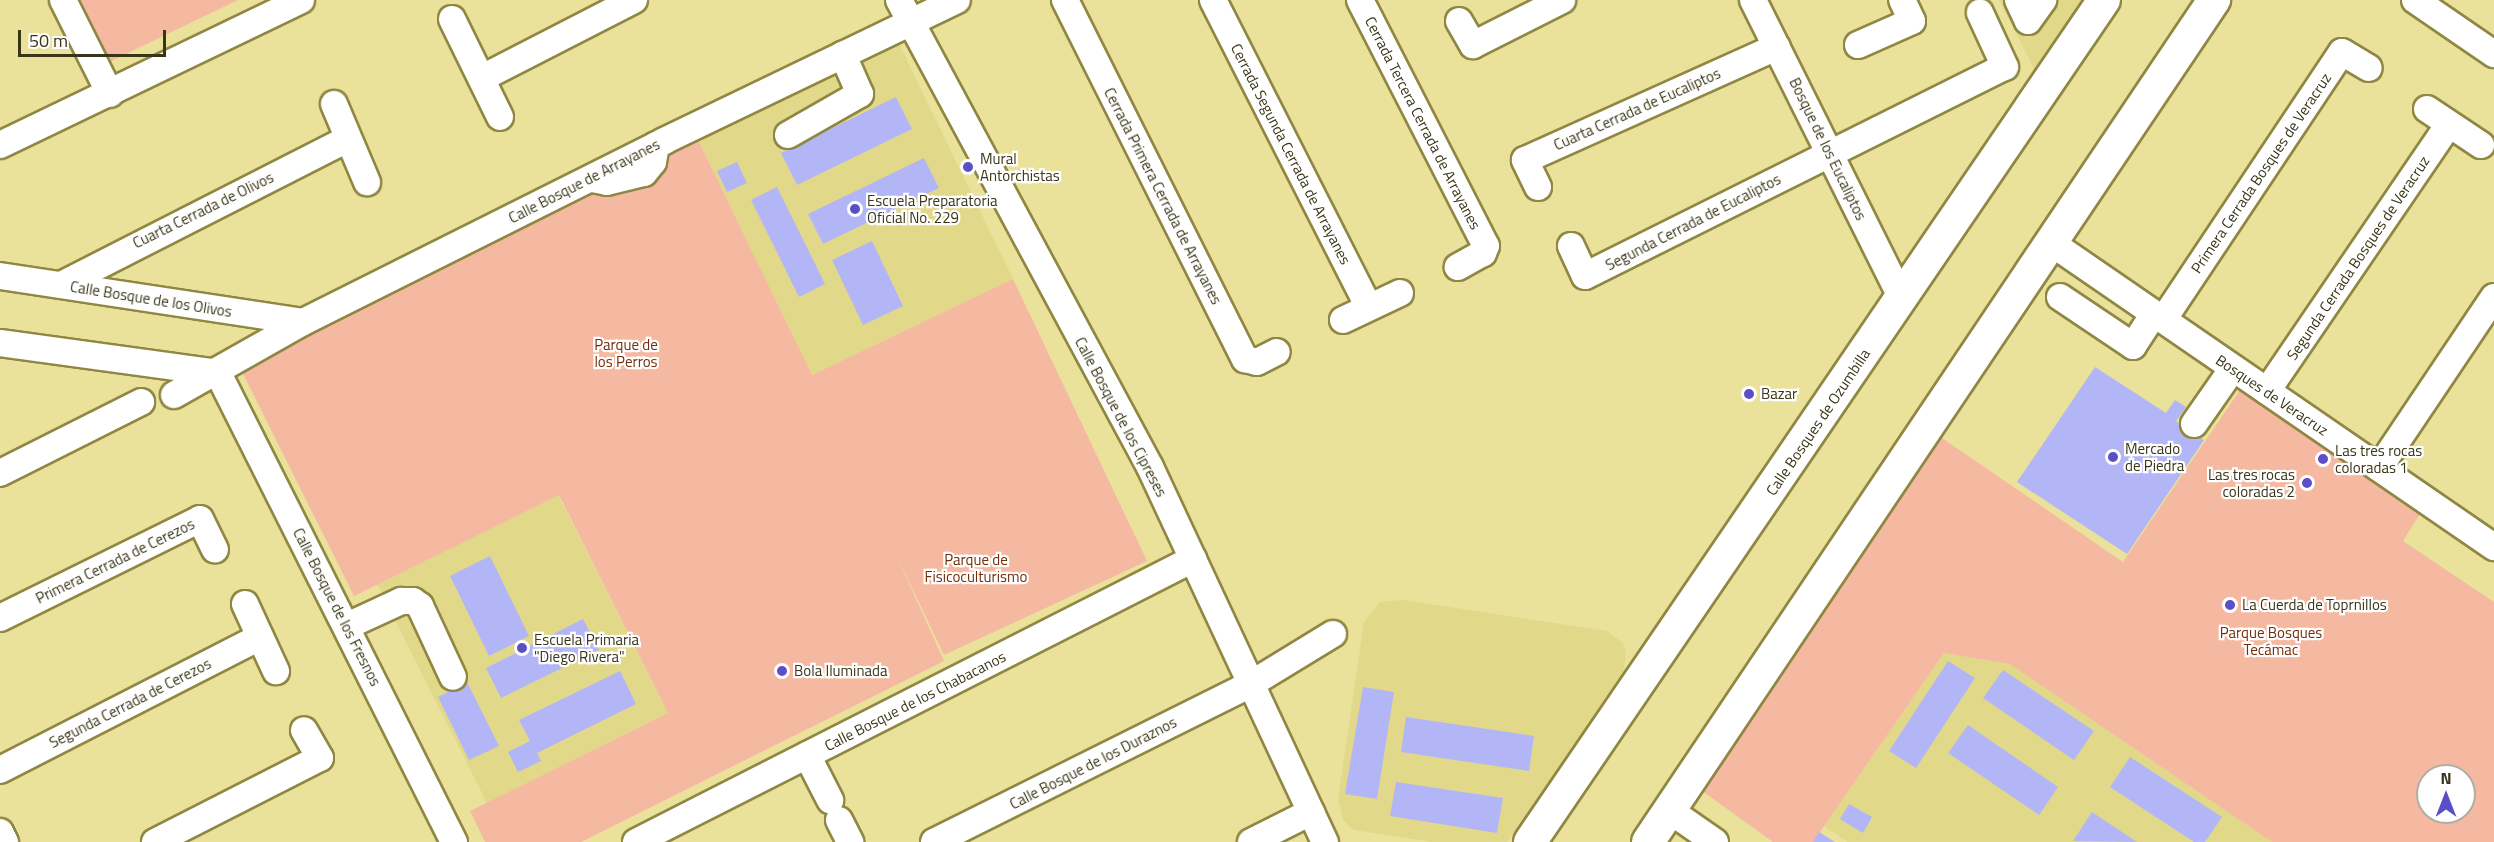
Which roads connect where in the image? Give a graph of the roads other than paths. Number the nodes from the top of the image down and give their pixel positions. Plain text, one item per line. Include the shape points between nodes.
1 (63, 0) edge
2 (301, 0) edge
3 (634, 0) edge
4 (900, 0) edge
5 (957, 0) edge
6 (1065, 0) edge
7 (1214, 0) edge
8 (1360, 0) edge
9 (1562, 0) edge
10 (1752, 0) edge
11 (1902, 0) edge
12 (2018, 0) edge
13 (2043, 0) edge
14 (2214, 0) edge
15 (2415, 0) edge
16 (2100, 2) edge
17 (1980, 13) dead end
18 (452, 19) dead end
19 (1459, 21) dead end
20 (910, 23) junction
21 (1858, 45) dead end
22 (1777, 47) junction
23 (2494, 54) edge
24 (843, 55) junction
25 (2369, 68) dead end
26 (482, 78) junction
27 (110, 94) junction
28 (334, 104) dead end
29 (2427, 109) dead end
30 (500, 117) dead end
31 (2449, 124) junction
32 (788, 135) dead end
33 (347, 139) junction
34 (0, 145) edge
35 (2481, 145) dead end
36 (1830, 153) junction
37 (367, 182) dead end
38 (1538, 186) dead end
39 (2050, 242) junction
40 (1571, 246) dead end
41 (1458, 267) dead end
42 (0, 276) edge
43 (61, 285) junction
44 (1400, 292) dead end
45 (2060, 297) dead end
46 (2494, 297) edge
47 (1902, 299) junction
48 (1369, 307) junction
49 (2158, 317) junction
50 (1342, 320) dead end
51 (303, 322) junction
52 (0, 343) edge
53 (1277, 352) dead end
54 (2233, 368) junction
55 (218, 373) junction
56 (2267, 391) junction
57 (174, 395) dead end
58 (141, 402) dead end
59 (2194, 424) dead end
60 (2379, 468) junction
61 (0, 472) edge
62 (2494, 547) edge
63 (215, 549) dead end
64 (1193, 560) junction
65 (245, 604) dead end
66 (0, 618) edge
67 (347, 627) junction
68 (1332, 634) dead end
69 (260, 637) junction
70 (276, 671) dead end
71 (453, 677) dead end
72 (1251, 684) junction
73 (304, 730) dead end
74 (807, 755) junction
75 (0, 770) edge
76 (1669, 810) junction
77 (1311, 812) junction
78 (840, 820) edge
79 (0, 832) edge
80 (5, 842) edge
81 (155, 842) edge
82 (454, 842) edge
83 (636, 842) edge
84 (934, 842) edge
85 (1251, 842) edge
86 (1325, 842) edge
87 (1530, 842) edge
88 (1648, 842) edge
89 (1715, 842) edge

1 - 27 street
2 - 27 street
3 - 26 street
4 - 20 street, Calle Bosque de los Cipreses
5 - 20 street, Calle Bosque de Arrayanes
6 - 53 street, Cerrada Primera Cerrada de Arrayanes via 1245,359 1257,362
7 - 48 street, Cerrada Segunda Cerrada de Arrayanes
8 - 41 street, Cerrada Tercera Cerrada de Arrayanes via 1486,246 1483,253
9 - 19 street via 1473,45
10 - 22 street, Bosque de los Eucaliptos
11 - 21 street via 1912,21
12 - 13 street via 2028,21
14 - 39 main road
15 - 23 street
16 - 47 main road, Calle Bosques de Ozumbilla
17 - 36 street via 2006,67
18 - 26 street
20 - 24 street, Calle Bosque de Arrayanes
20 - 64 street, Calle Bosque de los Cipreses via 1150,467
22 - 36 street, Bosque de los Eucaliptos
22 - 38 street, Cuarta Cerrada de Eucaliptos via 1525,160
24 - 32 street via 860,94
24 - 51 street, Calle Bosque de Arrayanes
25 - 49 street, Primera Cerrada Bosques de Veracruz via 2342,52
26 - 30 street
27 - 34 street
28 - 33 street
29 - 31 street
31 - 35 street
31 - 56 street, Segunda Cerrada Bosques de Veracruz
33 - 37 street
33 - 43 street, Cuarta Cerrada de Olivos
36 - 40 street, Segunda Cerrada de Eucaliptos via 1585,276
36 - 47 street, Bosque de los Eucaliptos
39 - 49 street, Bosques de Veracruz
39 - 76 main road
42 - 43 street, Calle Bosque de los Olivos
43 - 51 street, Calle Bosque de los Olivos
44 - 48 street
45 - 49 street via 2133,346
46 - 60 street
47 - 87 main road, Calle Bosques de Ozumbilla
48 - 50 street
49 - 54 street, Bosques de Veracruz
51 - 55 street, Calle Bosque de Arrayanes
52 - 55 street
54 - 56 street, Bosques de Veracruz
54 - 59 street
55 - 57 street, Calle Bosque de Arrayanes
55 - 67 street, Calle Bosque de los Fresnos
56 - 60 street, Bosques de Veracruz
58 - 61 street
60 - 62 street, Bosques de Veracruz
63 - 66 street, Primera Cerrada de Cerezos via 200,519
64 - 72 street, Calle Bosque de los Cipreses
64 - 74 street, Calle Bosque de los Chabacanos
65 - 69 street
67 - 71 street via 401,601 413,601 420,606
67 - 82 street, Calle Bosque de los Fresnos
68 - 72 street, Calle Bosque de los Duraznos
69 - 70 street
69 - 75 street, Segunda Cerrada de Cerezos
72 - 77 street, Calle Bosque de los Cipreses
72 - 84 street, Calle Bosque de los Duraznos
73 - 81 street via 320,758
74 - 78 street
74 - 83 street, Calle Bosque de los Chabacanos
76 - 88 main road
76 - 89 street
77 - 85 street
77 - 86 street, Calle Bosque de los Cipreses
79 - 80 street

